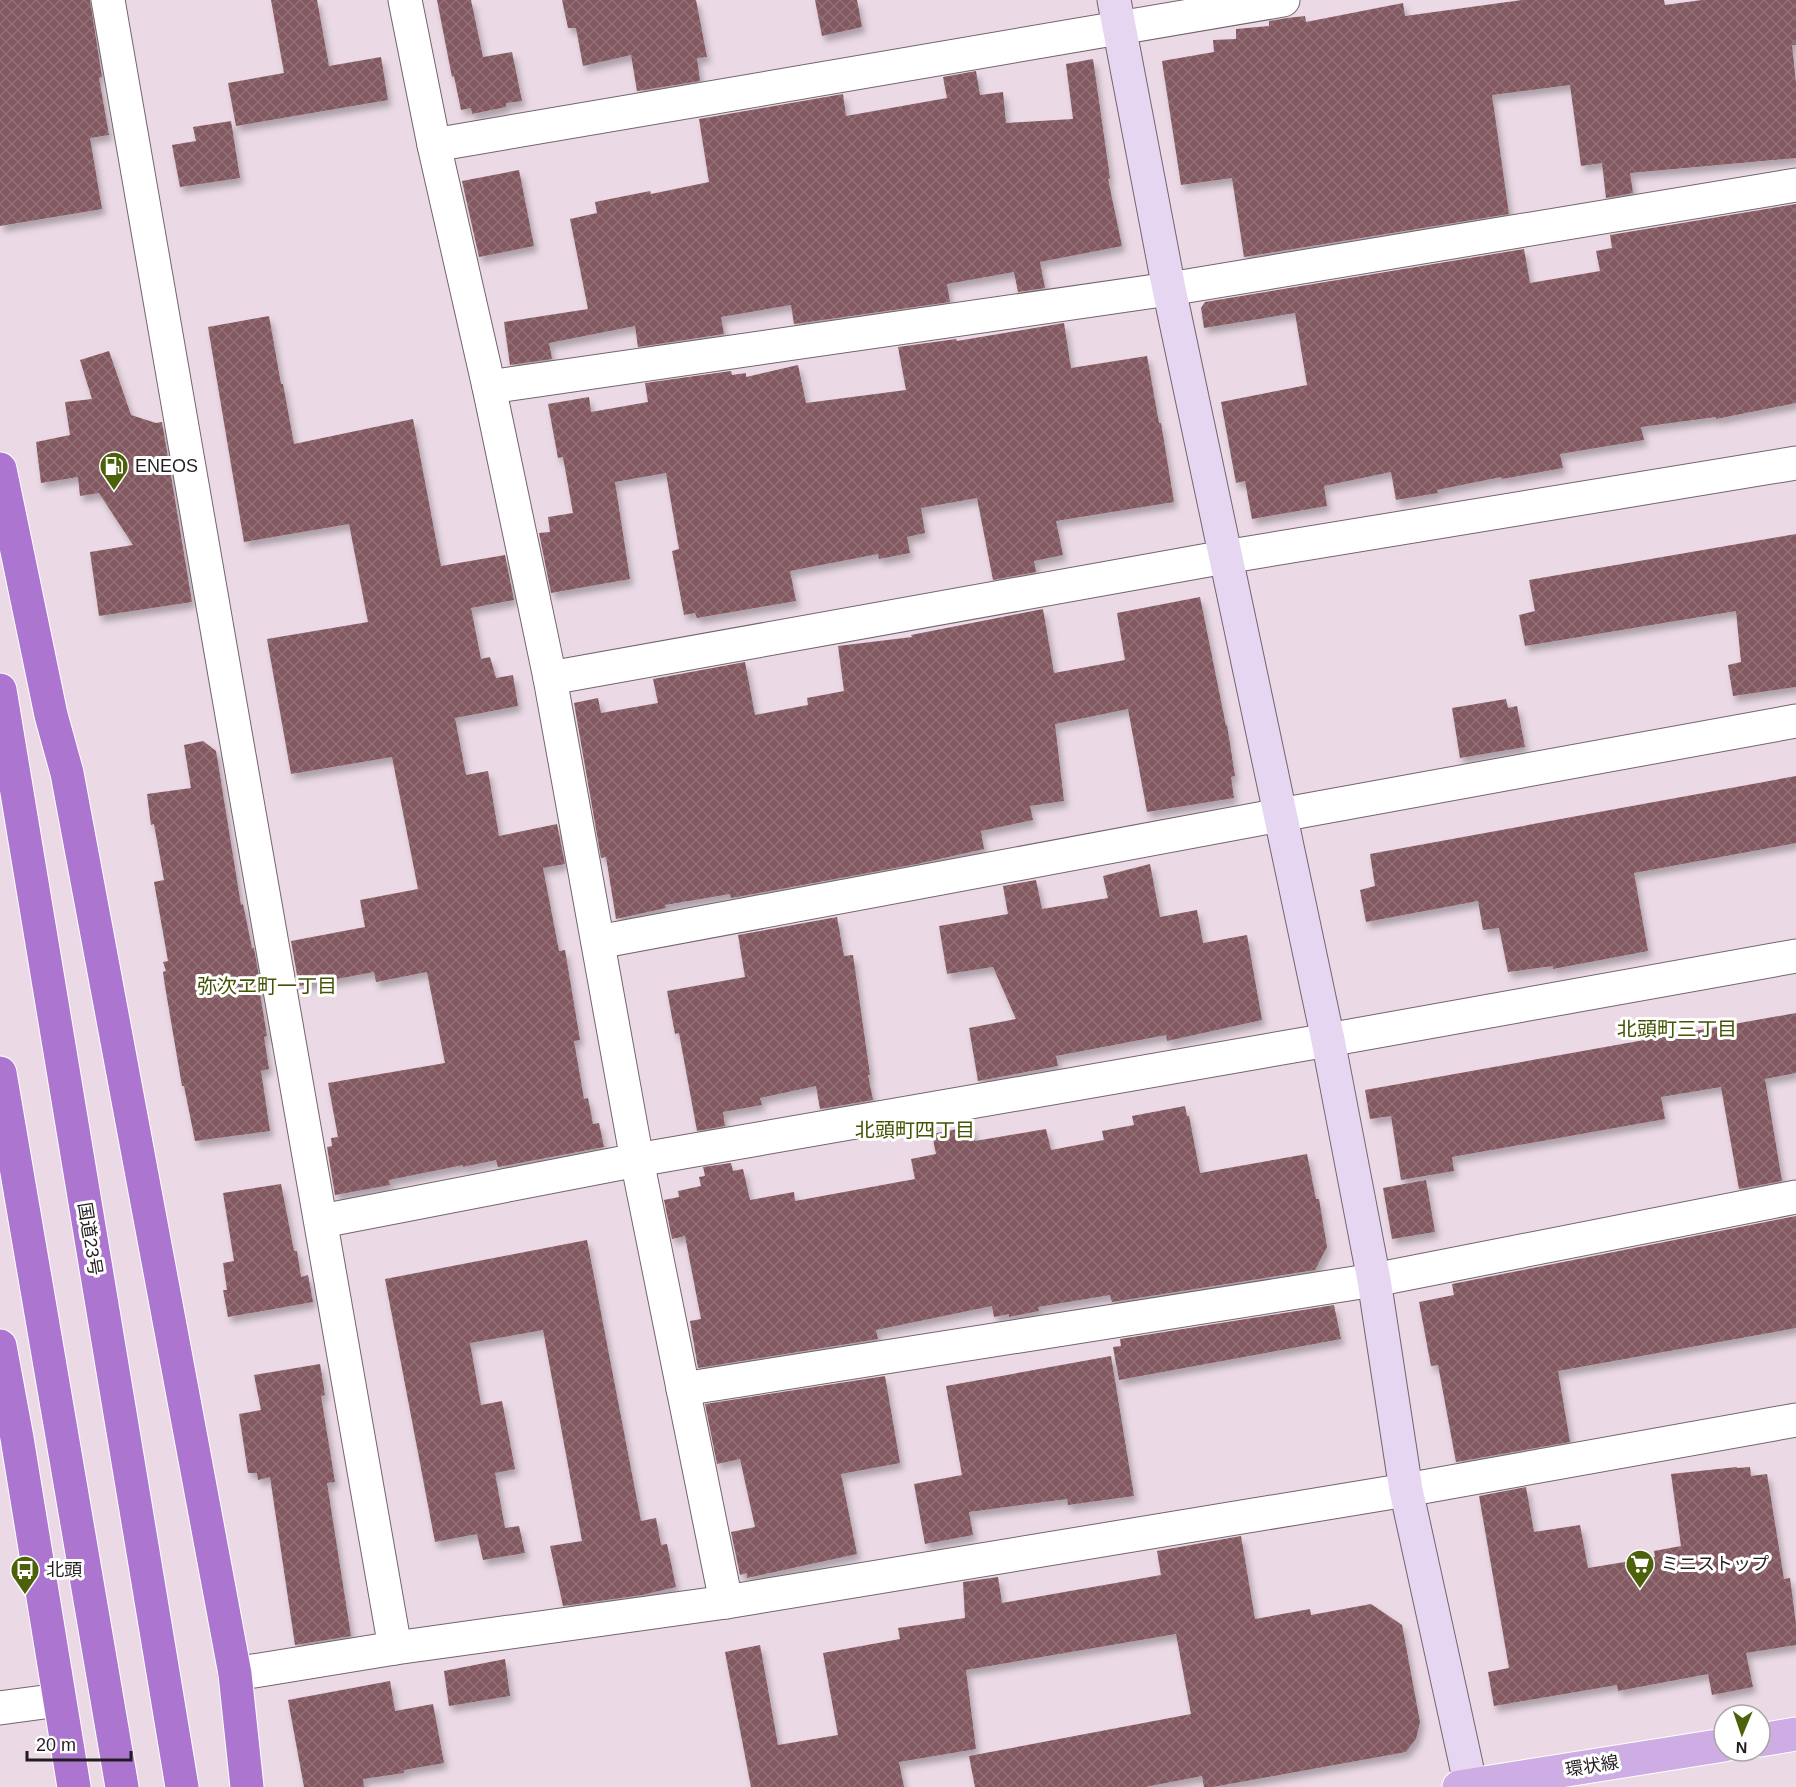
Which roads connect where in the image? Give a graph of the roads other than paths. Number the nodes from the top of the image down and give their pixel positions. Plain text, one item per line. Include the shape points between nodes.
1 (108, 0) edge
2 (405, 0) edge
3 (1283, 0) edge
4 (1117, 14) edge
5 (434, 145) junction
6 (1796, 184) edge
7 (1169, 289) junction
8 (489, 387) junction
9 (1796, 463) edge
10 (0, 469) edge
11 (1225, 557) junction
12 (550, 678) junction
13 (0, 690) edge
14 (1796, 721) edge
15 (1280, 815) junction
16 (598, 942) junction
17 (1796, 956) edge
18 (1328, 1040) junction
19 (0, 1073) edge
20 (637, 1160) junction
21 (1796, 1197) edge
22 (322, 1221) junction
23 (1374, 1280) junction
24 (0, 1346) edge
25 (683, 1389) junction
26 (1796, 1420) edge
27 (9, 1439) edge
28 (1406, 1490) junction
29 (726, 1602) junction
30 (395, 1648) junction
31 (235, 1674) junction
32 (59, 1700) junction
33 (0, 1708) edge
34 (1796, 1734) edge
35 (1772, 1738) edge
36 (1712, 1747) edge
37 (1467, 1786) edge
38 (74, 1787) edge
39 (122, 1787) edge
40 (182, 1787) edge
41 (247, 1787) edge

1 - 22 street
2 - 5 street
3 - 4 street
4 - 5 street
4 - 7 street
5 - 8 street
6 - 7 street
7 - 8 street
7 - 11 street
8 - 12 street
9 - 11 street
10 - 31 highway via 51,716 67,773
11 - 12 street
11 - 15 street
12 - 16 street
13 - 40 highway, 国道23号
14 - 15 street
15 - 16 street
15 - 18 street
16 - 20 street
17 - 18 street
18 - 20 street
18 - 23 street
19 - 39 highway
20 - 22 street
20 - 25 street
21 - 23 street
22 - 30 street
23 - 25 street
23 - 28 street
24 - 27 highway
25 - 29 street
26 - 28 street
27 - 32 highway
28 - 29 street
28 - 37 street
29 - 30 street
30 - 31 street
31 - 41 highway
32 - 33 street
32 - 38 highway
34 - 35 main road
36 - 37 main road, 環状線

